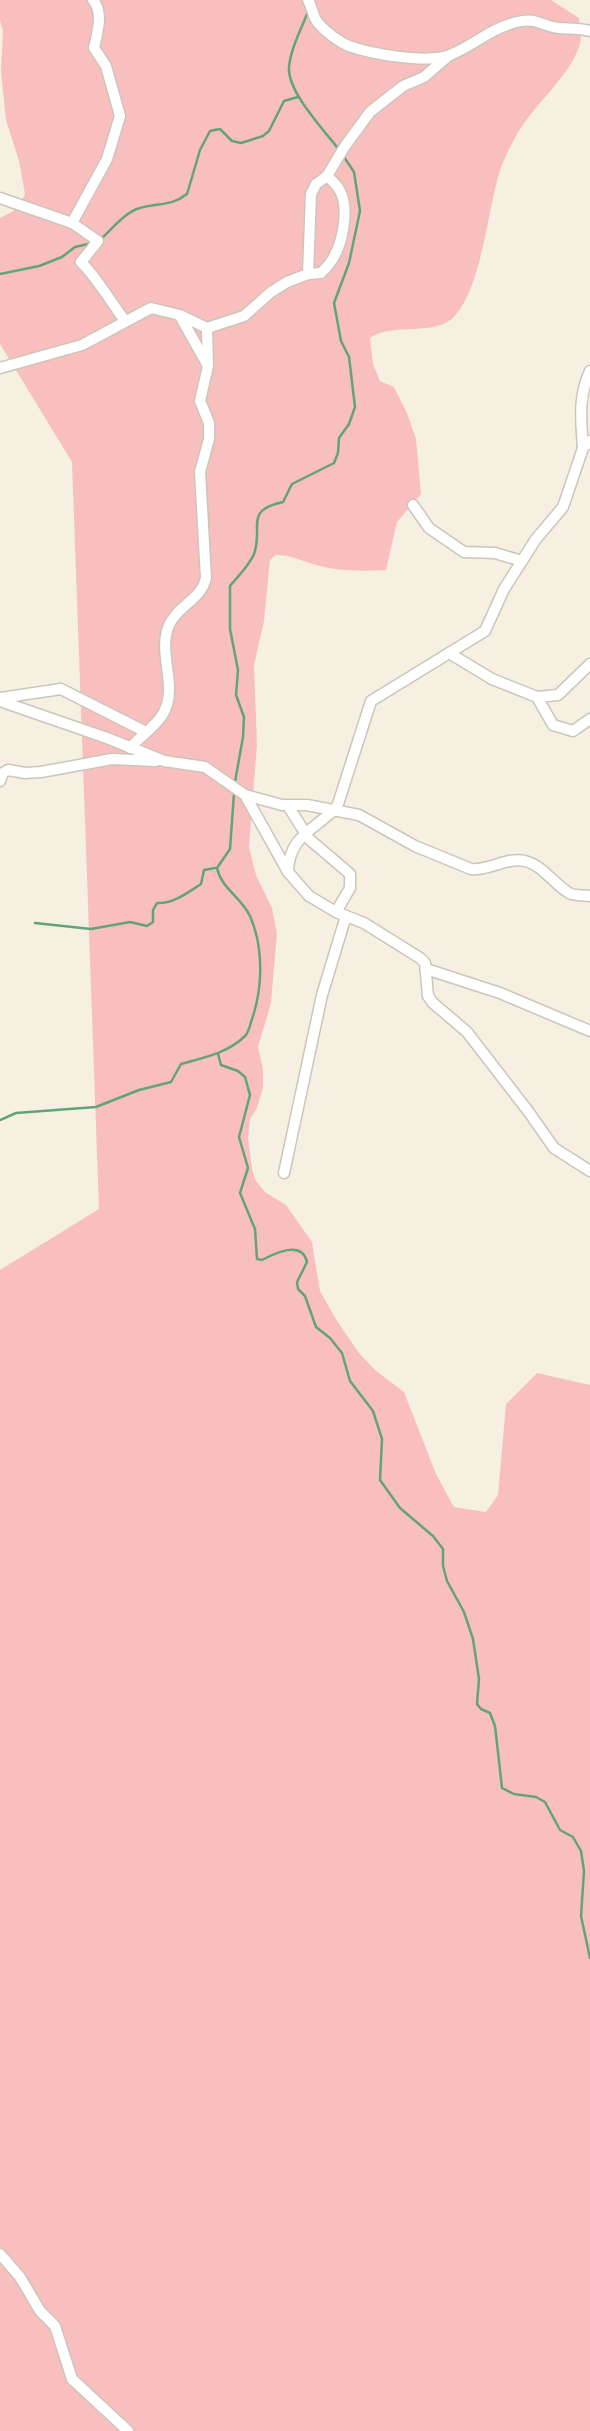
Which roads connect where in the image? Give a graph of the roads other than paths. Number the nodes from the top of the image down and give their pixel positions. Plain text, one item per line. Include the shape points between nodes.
1 (93, 0) edge
2 (308, 0) edge
3 (590, 31) edge
4 (449, 56) junction
5 (327, 176) junction
6 (0, 198) edge
7 (72, 223) junction
8 (308, 274) junction
9 (180, 315) junction
10 (125, 321) junction
11 (207, 328) junction
12 (208, 366) junction
13 (0, 368) edge
14 (590, 371) edge
15 (587, 445) edge
16 (413, 505) dead end
17 (522, 561) junction
18 (449, 653) junction
19 (590, 664) edge
20 (537, 697) junction
21 (0, 700) edge
22 (590, 719) edge
23 (146, 732) junction
24 (130, 748) junction
25 (164, 761) junction
26 (0, 781) edge
27 (245, 795) junction
28 (288, 806) junction
29 (335, 809) junction
30 (305, 834) junction
31 (288, 872) junction
32 (590, 896) edge
33 (335, 912) junction
34 (346, 916) junction
35 (426, 969) junction
36 (590, 1031) edge
37 (590, 1171) edge
38 (284, 1173) dead end
39 (0, 2254) edge
40 (128, 2431) edge

1 - 7 street via 99,22 94,48 106,66 120,116 107,159
2 - 4 street via 319,24 349,46 429,59
3 - 4 street via 556,28 534,20 519,22 490,32
4 - 5 street via 369,112
5 - 8 street via 311,194
5 - 8 street via 340,190 344,208 339,247 321,273
6 - 7 street
7 - 10 street via 98,241 81,262
8 - 11 street via 271,292 244,316
9 - 10 street via 151,308
9 - 11 street
9 - 12 street
10 - 13 street via 82,345
11 - 12 street
12 - 23 street via 200,401 209,423 200,472 206,579 203,590 177,612 168,627 164,649 168,700 165,711
14 - 15 street via 580,406
15 - 17 street via 563,507
16 - 17 street via 429,528 464,552 495,553
17 - 18 street via 485,632
18 - 20 street via 492,679
18 - 29 street via 371,701
19 - 20 street via 558,695
20 - 22 street via 553,725 573,731
21 - 23 street via 61,689
21 - 24 street
23 - 24 street
24 - 25 street
25 - 26 street via 112,759 25,773 8,769
25 - 27 street via 205,767
27 - 28 street
27 - 31 street
28 - 29 street
28 - 30 street
29 - 30 street
29 - 32 street via 368,818 405,841 471,869 507,860 526,861 571,895
30 - 31 street via 291,849
30 - 33 street via 350,874 350,887
31 - 33 street via 309,896
33 - 34 street
34 - 35 street via 416,954
34 - 38 street via 323,995
35 - 36 street via 500,993
35 - 37 street via 433,1003 467,1032 554,1148
39 - 40 street via 55,2326 72,2379

